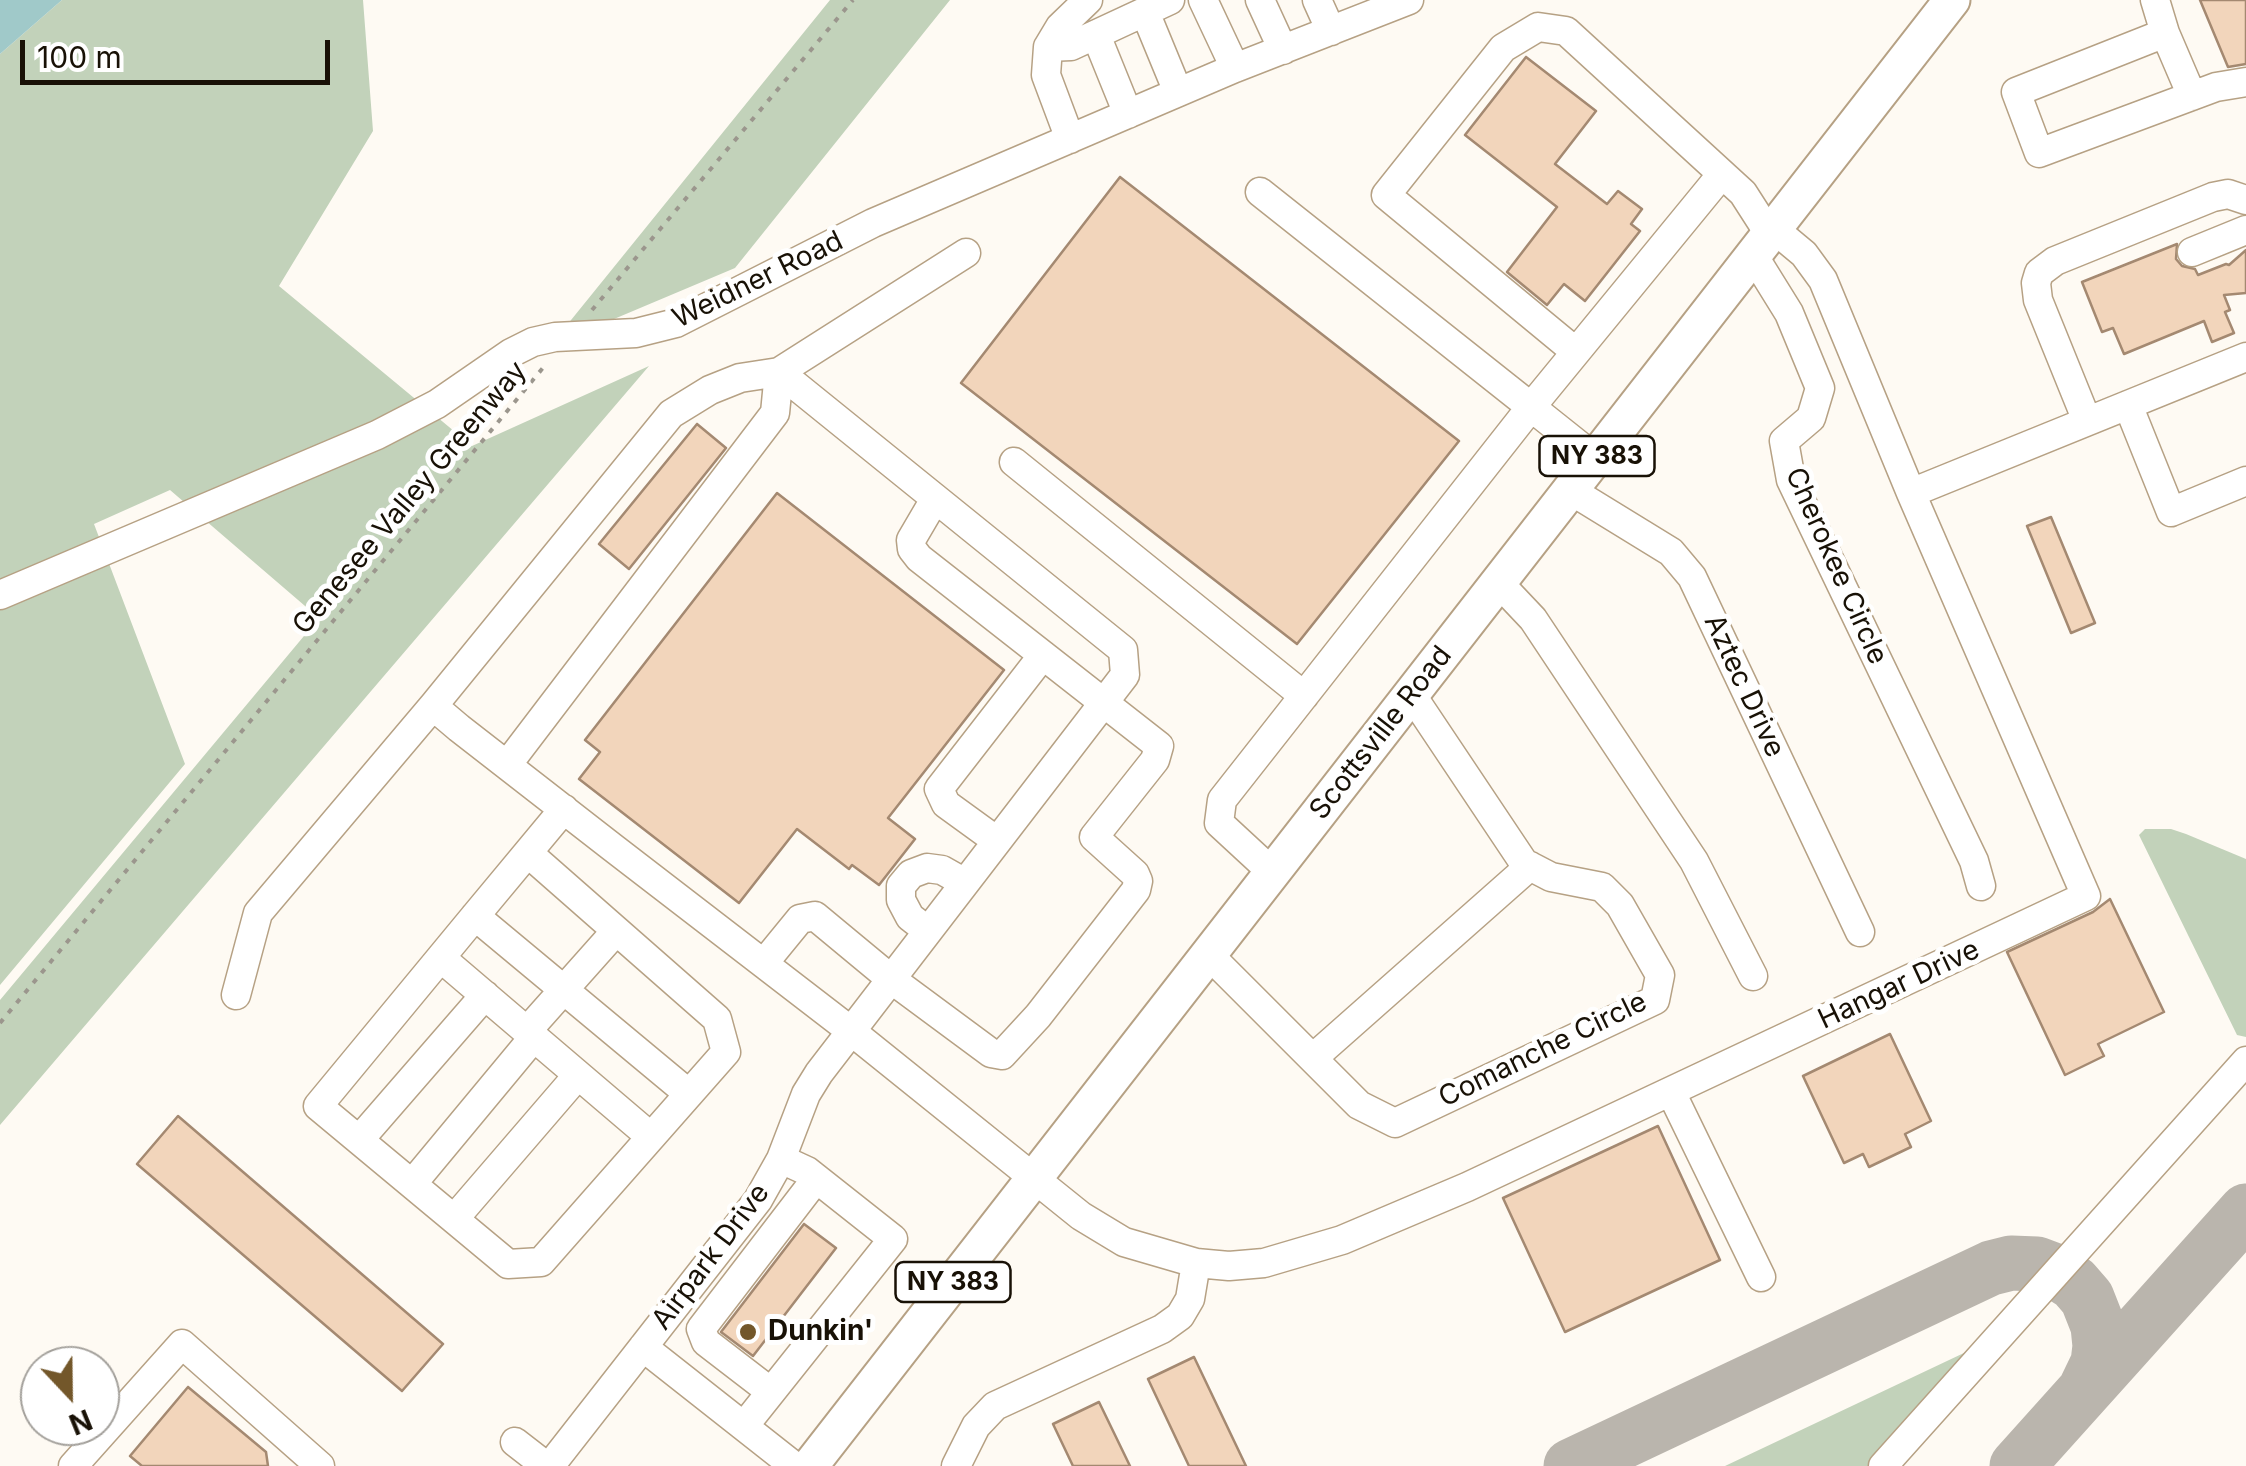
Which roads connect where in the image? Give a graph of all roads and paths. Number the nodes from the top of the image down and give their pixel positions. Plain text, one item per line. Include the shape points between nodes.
1 (853, 0) edge
2 (1088, 0) edge
3 (1203, 0) edge
4 (1260, 0) edge
5 (1317, 0) edge
6 (1409, 0) edge
7 (1952, 0) edge
8 (2155, 0) edge
9 (1158, 6) edge
10 (1331, 31) junction
11 (2165, 33) junction
12 (1096, 35) junction
13 (1048, 47) junction
14 (1283, 50) junction
15 (1235, 68) junction
16 (2246, 82) edge
17 (1178, 92) junction
18 (2192, 96) junction
19 (1128, 114) junction
20 (1070, 139) junction
21 (1722, 174) junction
22 (1260, 192) dead end
23 (2246, 200) edge
24 (2246, 230) edge
25 (1765, 240) junction
26 (2192, 252) dead end
27 (966, 253) dead end
28 (570, 336) junction
29 (1576, 352) junction
30 (2246, 357) edge
31 (779, 372) junction
32 (2128, 405) junction
33 (1531, 407) junction
34 (2088, 421) junction
35 (1595, 458) junction
36 (1014, 462) dead end
37 (2246, 481) edge
38 (1570, 490) junction
39 (1911, 493) junction
40 (935, 499) junction
41 (1498, 582) junction
42 (0, 595) edge
43 (1043, 655) junction
44 (1412, 694) junction
45 (1304, 696) junction
46 (1104, 702) junction
47 (432, 706) junction
48 (507, 765) junction
49 (564, 810) junction
50 (997, 841) junction
51 (528, 853) junction
52 (1530, 866) junction
53 (1272, 872) junction
54 (964, 884) junction
55 (1980, 886) dead end
56 (476, 916) junction
57 (616, 931) junction
58 (928, 931) junction
59 (1860, 932) dead end
60 (1208, 954) junction
61 (441, 958) junction
62 (764, 963) junction
63 (1753, 976) dead end
64 (891, 978) junction
65 (563, 990) junction
66 (236, 994) dead end
67 (485, 995) junction
68 (0, 1023) edge
69 (851, 1031) junction
70 (530, 1034) junction
71 (1313, 1058) junction
72 (2246, 1061) edge
73 (578, 1075) junction
74 (1672, 1092) junction
75 (689, 1094) junction
76 (651, 1137) junction
77 (359, 1140) junction
78 (781, 1159) junction
79 (1034, 1177) junction
80 (816, 1179) junction
81 (412, 1184) junction
82 (454, 1219) junction
83 (1196, 1263) junction
84 (1761, 1277) dead end
85 (643, 1346) junction
86 (771, 1392) junction
87 (744, 1426) junction
88 (515, 1442) dead end
89 (86, 1462) edge
90 (964, 1462) edge
91 (320, 1466) edge
92 (548, 1466) edge
93 (794, 1466) edge
94 (810, 1466) edge
95 (1883, 1466) edge

1 - 28 path, Genesee Valley Greenway
2 - 13 street
3 - 15 street
4 - 14 street
5 - 10 street
6 - 10 street, Weidner Road
7 - 25 main road, Scottsville Road / NY 383
8 - 11 street
9 - 12 street
9 - 17 street
10 - 14 street, Weidner Road
11 - 18 street
11 - 18 street via 2016,92 2038,153
12 - 13 street
12 - 19 street
13 - 20 street via 1046,75
14 - 15 street, Weidner Road
15 - 17 street, Weidner Road
16 - 18 street
17 - 19 street, Weidner Road
19 - 20 street, Weidner Road
20 - 28 street, Weidner Road via 873,224 676,323 636,333
21 - 25 street via 1743,193
21 - 29 street
21 - 29 street via 1566,31 1538,27 1503,48 1386,195
22 - 33 street
23 - 34 street via 2218,195 2056,260 2039,274 2036,294
24 - 26 street
25 - 35 main road, Scottsville Road / NY 383
25 - 39 street, Hangar Drive via 1804,254 1822,280
25 - 55 street, Cherokee Circle via 1820,388 1812,418 1784,441 1791,480 1974,861
27 - 31 street
28 - 42 street, Weidner Road via 522,347 377,436
28 - 68 path, Genesee Valley Greenway
29 - 33 street
30 - 32 street
31 - 40 street, Airpark Drive
31 - 47 street via 740,378 670,414
31 - 48 street via 775,412
32 - 34 street
32 - 37 street via 2171,512
33 - 35 street
33 - 45 street
34 - 39 street
35 - 38 main road, Scottsville Road / NY 383
36 - 45 street
38 - 41 main road, Scottsville Road / NY 383
38 - 59 street, Aztec Drive via 1671,552 1692,577
39 - 74 street, Hangar Drive via 2086,896
40 - 43 street via 913,534 912,549
40 - 46 street, Airpark Drive via 1123,650 1125,675
41 - 44 main road, Scottsville Road / NY 383
41 - 63 street via 1533,620 1694,861
43 - 46 street
43 - 50 street via 939,789 946,804
44 - 52 street
44 - 53 main road, Scottsville Road / NY 383
45 - 53 street via 1222,800 1219,823
46 - 50 street, Airpark Drive
46 - 64 street via 1159,746 1094,838 1135,874 1136,890 1002,1055 991,1054
47 - 48 street
47 - 66 street via 258,913
48 - 49 street
49 - 51 street
49 - 62 street
50 - 54 street, Airpark Drive
51 - 56 street
51 - 57 street
52 - 71 street
52 - 71 street, Comanche Circle via 1602,887 1620,905 1660,976 1656,1000 1395,1123 1359,1105
53 - 60 main road, Scottsville Road / NY 383
54 - 58 street, Airpark Drive
54 - 58 street via 942,870 910,874 901,900
56 - 61 street
56 - 65 street
57 - 65 street
57 - 75 street via 717,1020 726,1052
58 - 64 street, Airpark Drive
60 - 71 street, Comanche Circle
60 - 79 main road, Scottsville Road / NY 383
61 - 67 street
61 - 77 street via 318,1106
62 - 64 street via 810,914
62 - 69 street
64 - 69 street, Airpark Drive
65 - 70 street
65 - 75 street
67 - 70 street
67 - 77 street
69 - 78 street, Airpark Drive via 806,1094
69 - 79 street
70 - 73 street
70 - 81 street
72 - 95 street
73 - 76 street
73 - 82 street
74 - 83 street, Hangar Drive via 1317,1249 1248,1265
74 - 84 street
75 - 76 street
76 - 82 street via 541,1262 508,1264
77 - 81 street
78 - 80 street
78 - 85 street, Airpark Drive via 749,1212
79 - 83 street, Hangar Drive via 1108,1234
79 - 94 main road, Scottsville Road / NY 383
80 - 86 street via 701,1329 706,1342
80 - 86 street via 893,1239
81 - 82 street
83 - 90 street via 1186,1308 1172,1322 995,1406 976,1426
85 - 87 street
85 - 92 street, Airpark Drive
86 - 87 street
87 - 93 street
88 - 92 street
89 - 91 street via 182,1344

